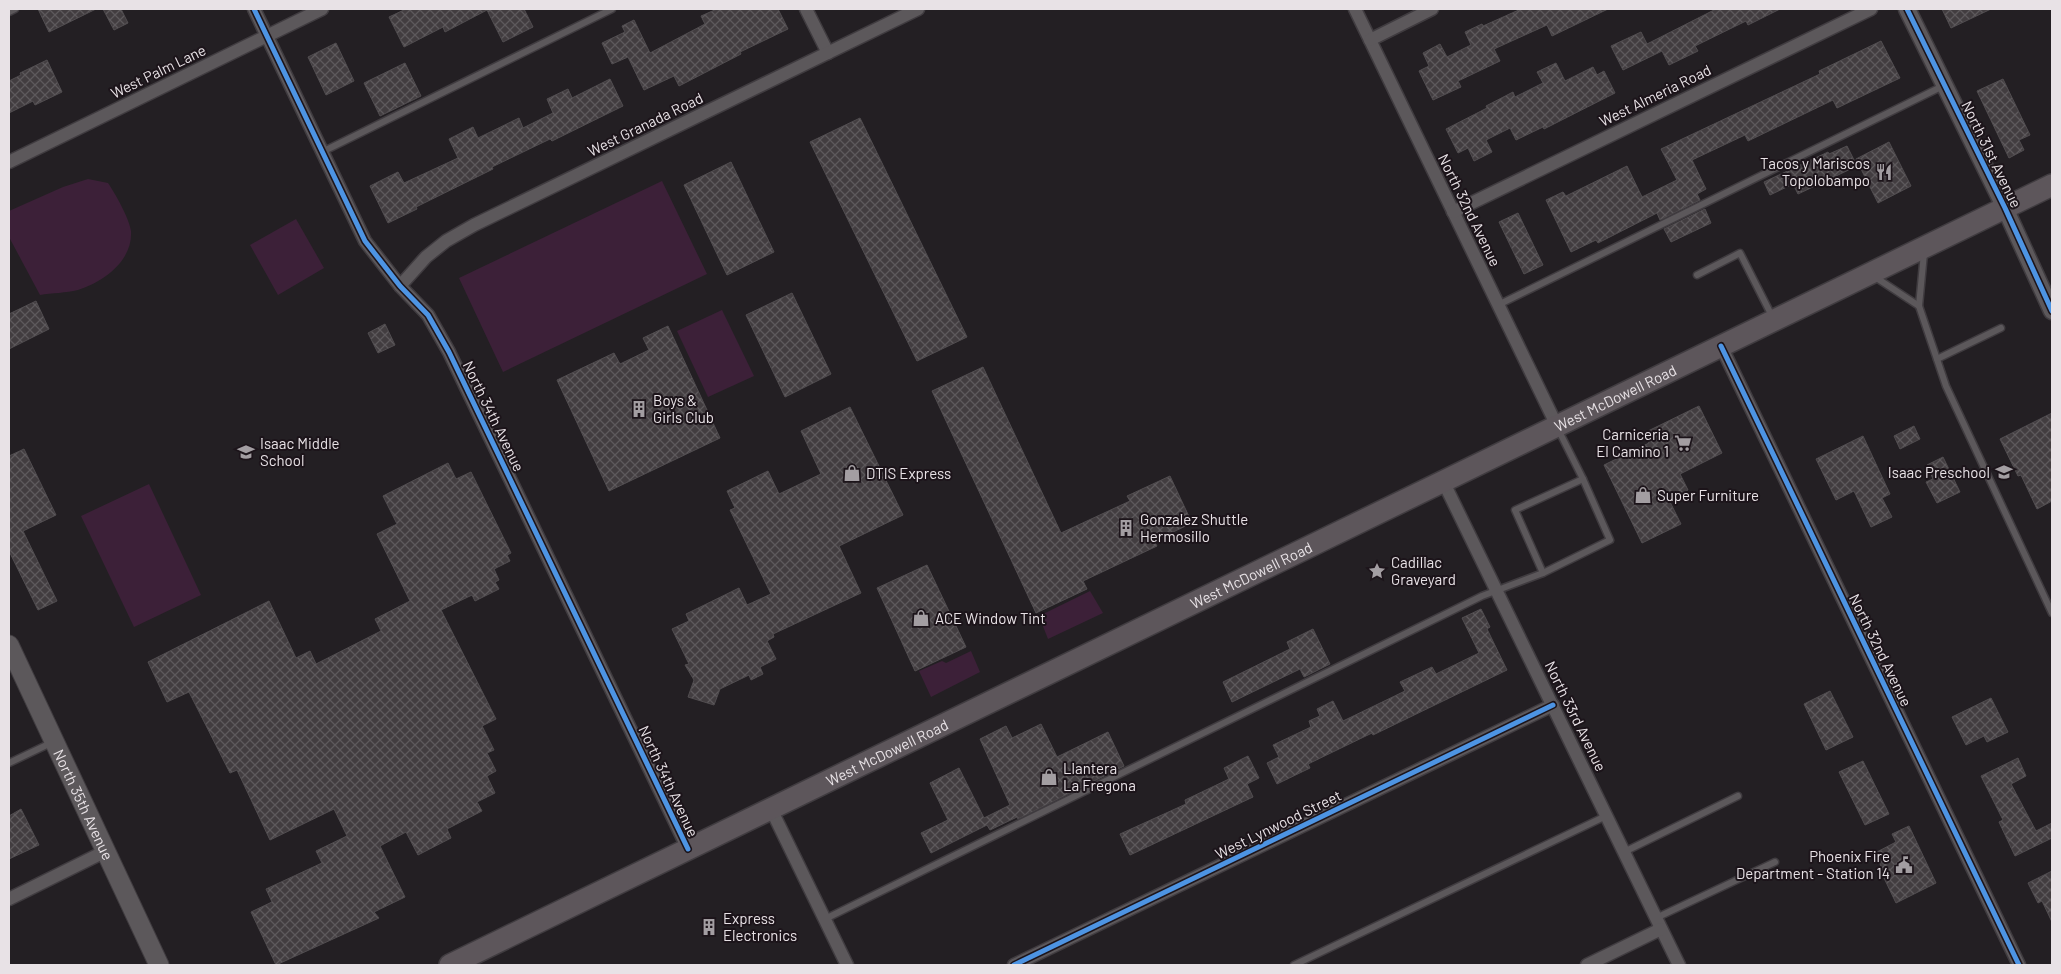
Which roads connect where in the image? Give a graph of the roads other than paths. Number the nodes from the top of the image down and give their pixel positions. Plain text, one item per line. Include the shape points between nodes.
1 (15, 9) edge
2 (254, 9) edge
3 (322, 9) edge
4 (612, 9) edge
5 (806, 9) edge
6 (918, 9) edge
7 (1355, 9) edge
8 (1432, 9) edge
9 (1871, 9) edge
10 (1907, 9) edge
11 (9, 12) edge
12 (267, 36) junction
13 (1370, 40) junction
14 (828, 53) junction
15 (1945, 86) junction
16 (322, 152) junction
17 (9, 162) edge
18 (2052, 185) edge
19 (2004, 208) junction
20 (1453, 212) junction
21 (1924, 247) junction
22 (1869, 274) junction
23 (1697, 275) dead end
24 (400, 286) junction
25 (1498, 306) junction
26 (1919, 306) junction
27 (2052, 311) edge
28 (1774, 320) junction
29 (2001, 328) dead end
30 (1721, 346) junction
31 (1937, 359) junction
32 (1557, 426) junction
33 (1583, 479) junction
34 (1443, 481) junction
35 (1543, 573) junction
36 (1498, 591) junction
37 (2052, 613) edge
38 (9, 645) edge
39 (1553, 705) junction
40 (54, 741) junction
41 (9, 763) edge
42 (1738, 796) dead end
43 (771, 808) junction
44 (1606, 816) junction
45 (688, 849) junction
46 (106, 851) junction
47 (1624, 852) junction
48 (1775, 862) dead end
49 (9, 898) edge
50 (825, 919) junction
51 (1659, 924) junction
52 (155, 964) edge
53 (450, 965) edge
54 (848, 965) edge
55 (1014, 965) edge
56 (1294, 965) edge
57 (1587, 965) edge
58 (1679, 965) edge
59 (2019, 965) edge

1 - 11 lane
2 - 12 street, North 34th Avenue
3 - 12 street, West Palm Lane
4 - 16 lane
5 - 14 street
6 - 14 street, West Granada Road
7 - 13 street, North 32nd Avenue
8 - 13 street
9 - 20 street, West Almeria Road
10 - 15 street, North 31st Avenue
12 - 16 street, North 34th Avenue
12 - 17 street, West Palm Lane
13 - 20 street, North 32nd Avenue
14 - 24 street, West Granada Road via 474,225 426,257
15 - 19 street, North 31st Avenue
15 - 25 lane
16 - 24 street, North 34th Avenue via 364,241
18 - 19 main road, West McDowell Road
19 - 21 main road, West McDowell Road
19 - 27 street, North 31st Avenue
20 - 25 street, North 32nd Avenue
21 - 22 main road, West McDowell Road
21 - 26 lane
22 - 26 lane
22 - 28 main road, West McDowell Road
23 - 28 lane via 1740,253
24 - 45 street, North 34th Avenue via 428,315 449,352
25 - 32 street, North 32nd Avenue
26 - 31 lane
28 - 30 main road, West McDowell Road
29 - 31 lane
30 - 32 main road, West McDowell Road
30 - 59 street, North 32nd Avenue
31 - 37 lane via 1946,386
32 - 33 lane
32 - 34 main road, West McDowell Road
33 - 35 lane via 1610,540
33 - 35 lane via 1515,510
34 - 36 street, North 33rd Avenue
34 - 43 main road, West McDowell Road
35 - 36 lane
36 - 39 street, North 33rd Avenue
36 - 50 lane via 1464,604
38 - 40 main road, North 35th Avenue
39 - 44 street, North 33rd Avenue
39 - 55 street, West Lynwood Street
40 - 41 lane
40 - 46 main road, North 35th Avenue
42 - 47 lane
43 - 45 main road, West McDowell Road
43 - 50 street
44 - 47 street, North 33rd Avenue
44 - 56 lane
45 - 53 main road, West McDowell Road
46 - 49 street
46 - 52 main road, North 35th Avenue
47 - 51 street, North 33rd Avenue
48 - 51 lane
50 - 54 street
51 - 57 street
51 - 58 street, North 33rd Avenue

